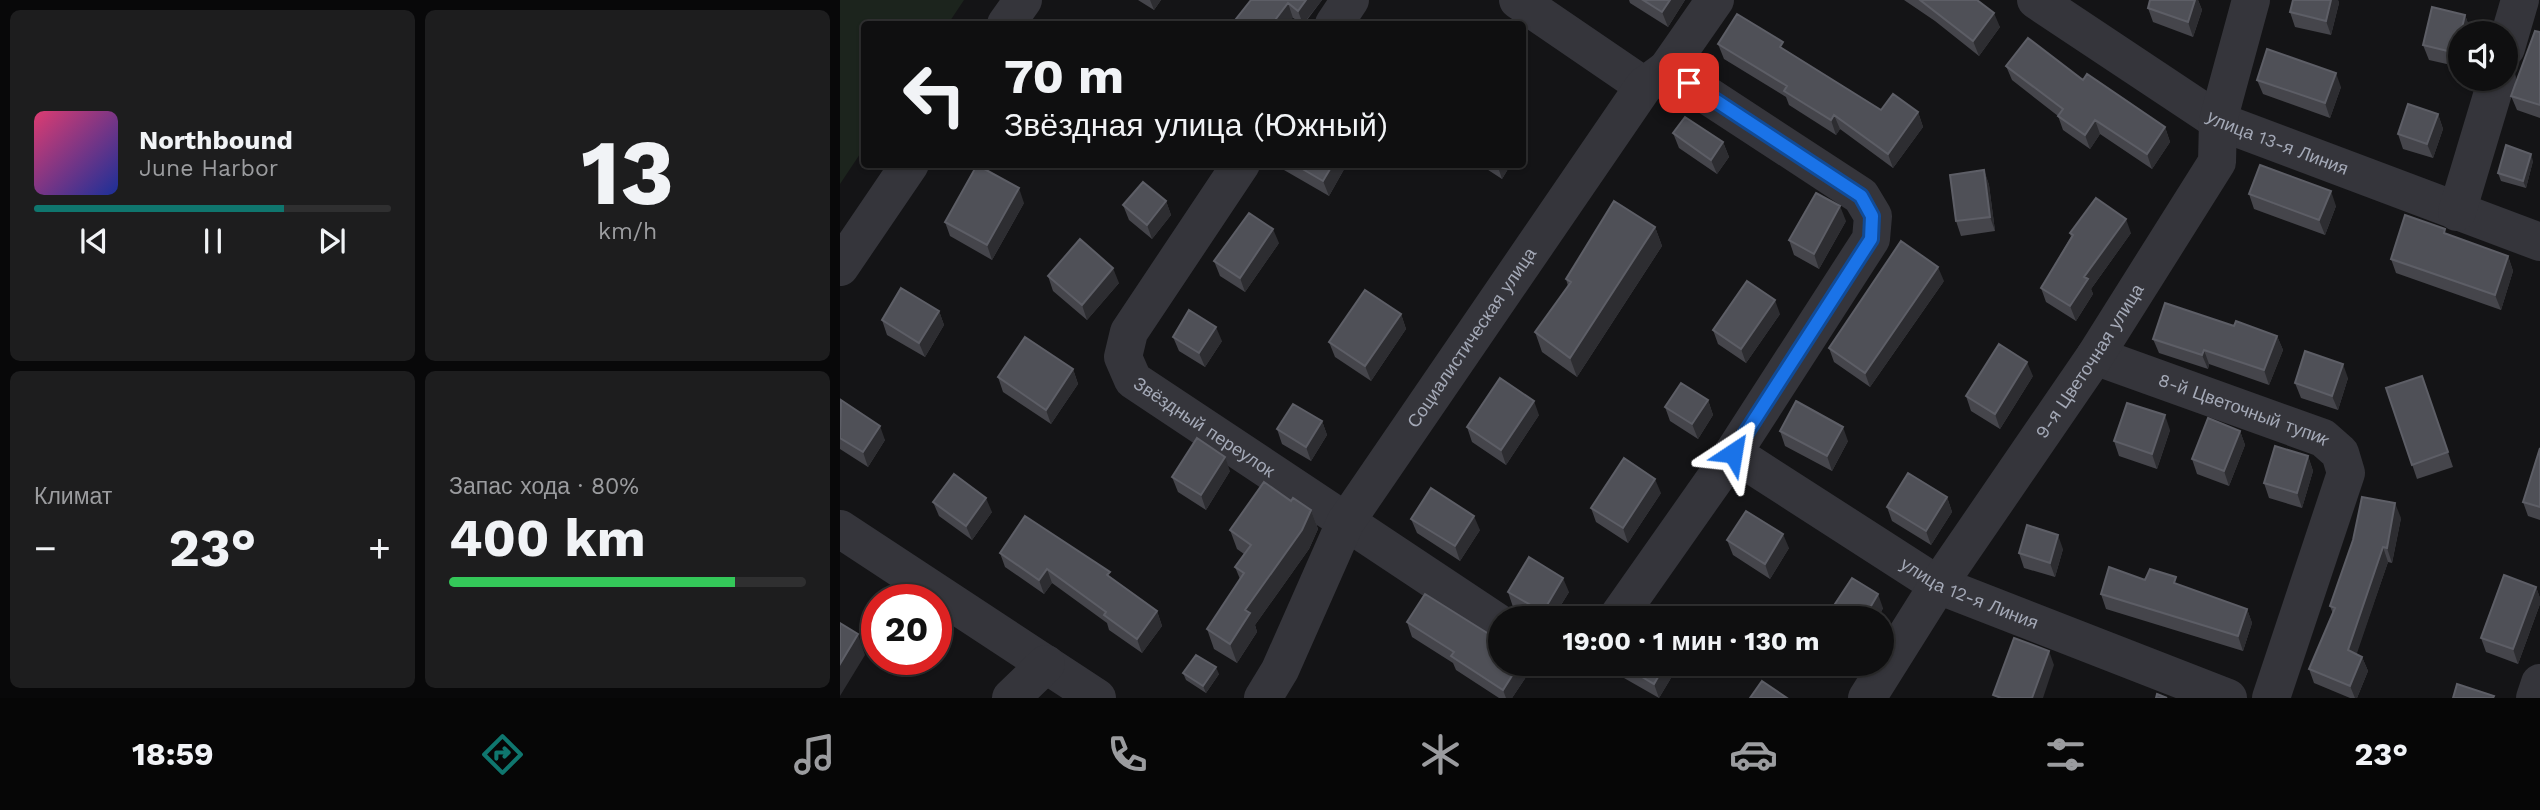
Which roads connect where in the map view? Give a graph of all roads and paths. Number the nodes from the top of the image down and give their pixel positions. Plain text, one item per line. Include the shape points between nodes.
1 (1023, 0) edge
2 (1350, 0) edge
3 (1518, 0) edge
4 (1715, 0) edge
5 (2036, 0) edge
6 (2251, 0) edge
7 (2520, 0) edge
8 (1008, 21) edge
9 (1336, 21) edge
10 (2514, 21) edge
11 (1656, 77) junction
12 (2493, 91) edge
13 (2218, 121) junction
14 (907, 168) edge
15 (1238, 168) edge
16 (2457, 212) junction
17 (2540, 242) edge
18 (840, 267) edge
19 (2095, 356) junction
20 (1733, 453) junction
21 (1345, 523) junction
22 (840, 529) edge
23 (1938, 585) junction
24 (1625, 606) edge
25 (1488, 616) edge
26 (1046, 664) junction
27 (2540, 683) edge
28 (1011, 698) edge
29 (1097, 698) edge
30 (1262, 698) edge
31 (1867, 698) edge
32 (2228, 698) edge
33 (2271, 698) edge
34 (2535, 698) edge

1 - 8 lane
2 - 9 lane
3 - 11 lane
4 - 11 lane, Социалистическая улица
5 - 13 lane, улица 13-я Линия
6 - 13 lane, 9-я Цветочная улица
7 - 10 lane
11 - 20 lane via 1861,196 1872,216 1871,239
11 - 21 lane, Социалистическая улица
12 - 16 lane
13 - 16 lane, улица 13-я Линия
13 - 19 lane, 9-я Цветочная улица via 2217,162
14 - 18 lane
15 - 21 lane, Звёздный переулок via 1129,332 1123,357 1133,380
16 - 17 lane, улица 13-я Линия
19 - 23 lane, 9-я Цветочная улица
19 - 33 lane, 8-й Цветочный тупик via 2323,438 2340,453 2346,473
20 - 23 lane, улица 12-я Линия
20 - 24 lane
21 - 25 lane, Звёздный переулок
21 - 30 lane, Социалистическая улица via 1280,670
22 - 26 lane
23 - 31 lane, 9-я Цветочная улица
23 - 32 lane, улица 12-я Линия
26 - 28 lane
26 - 29 lane
27 - 34 lane

